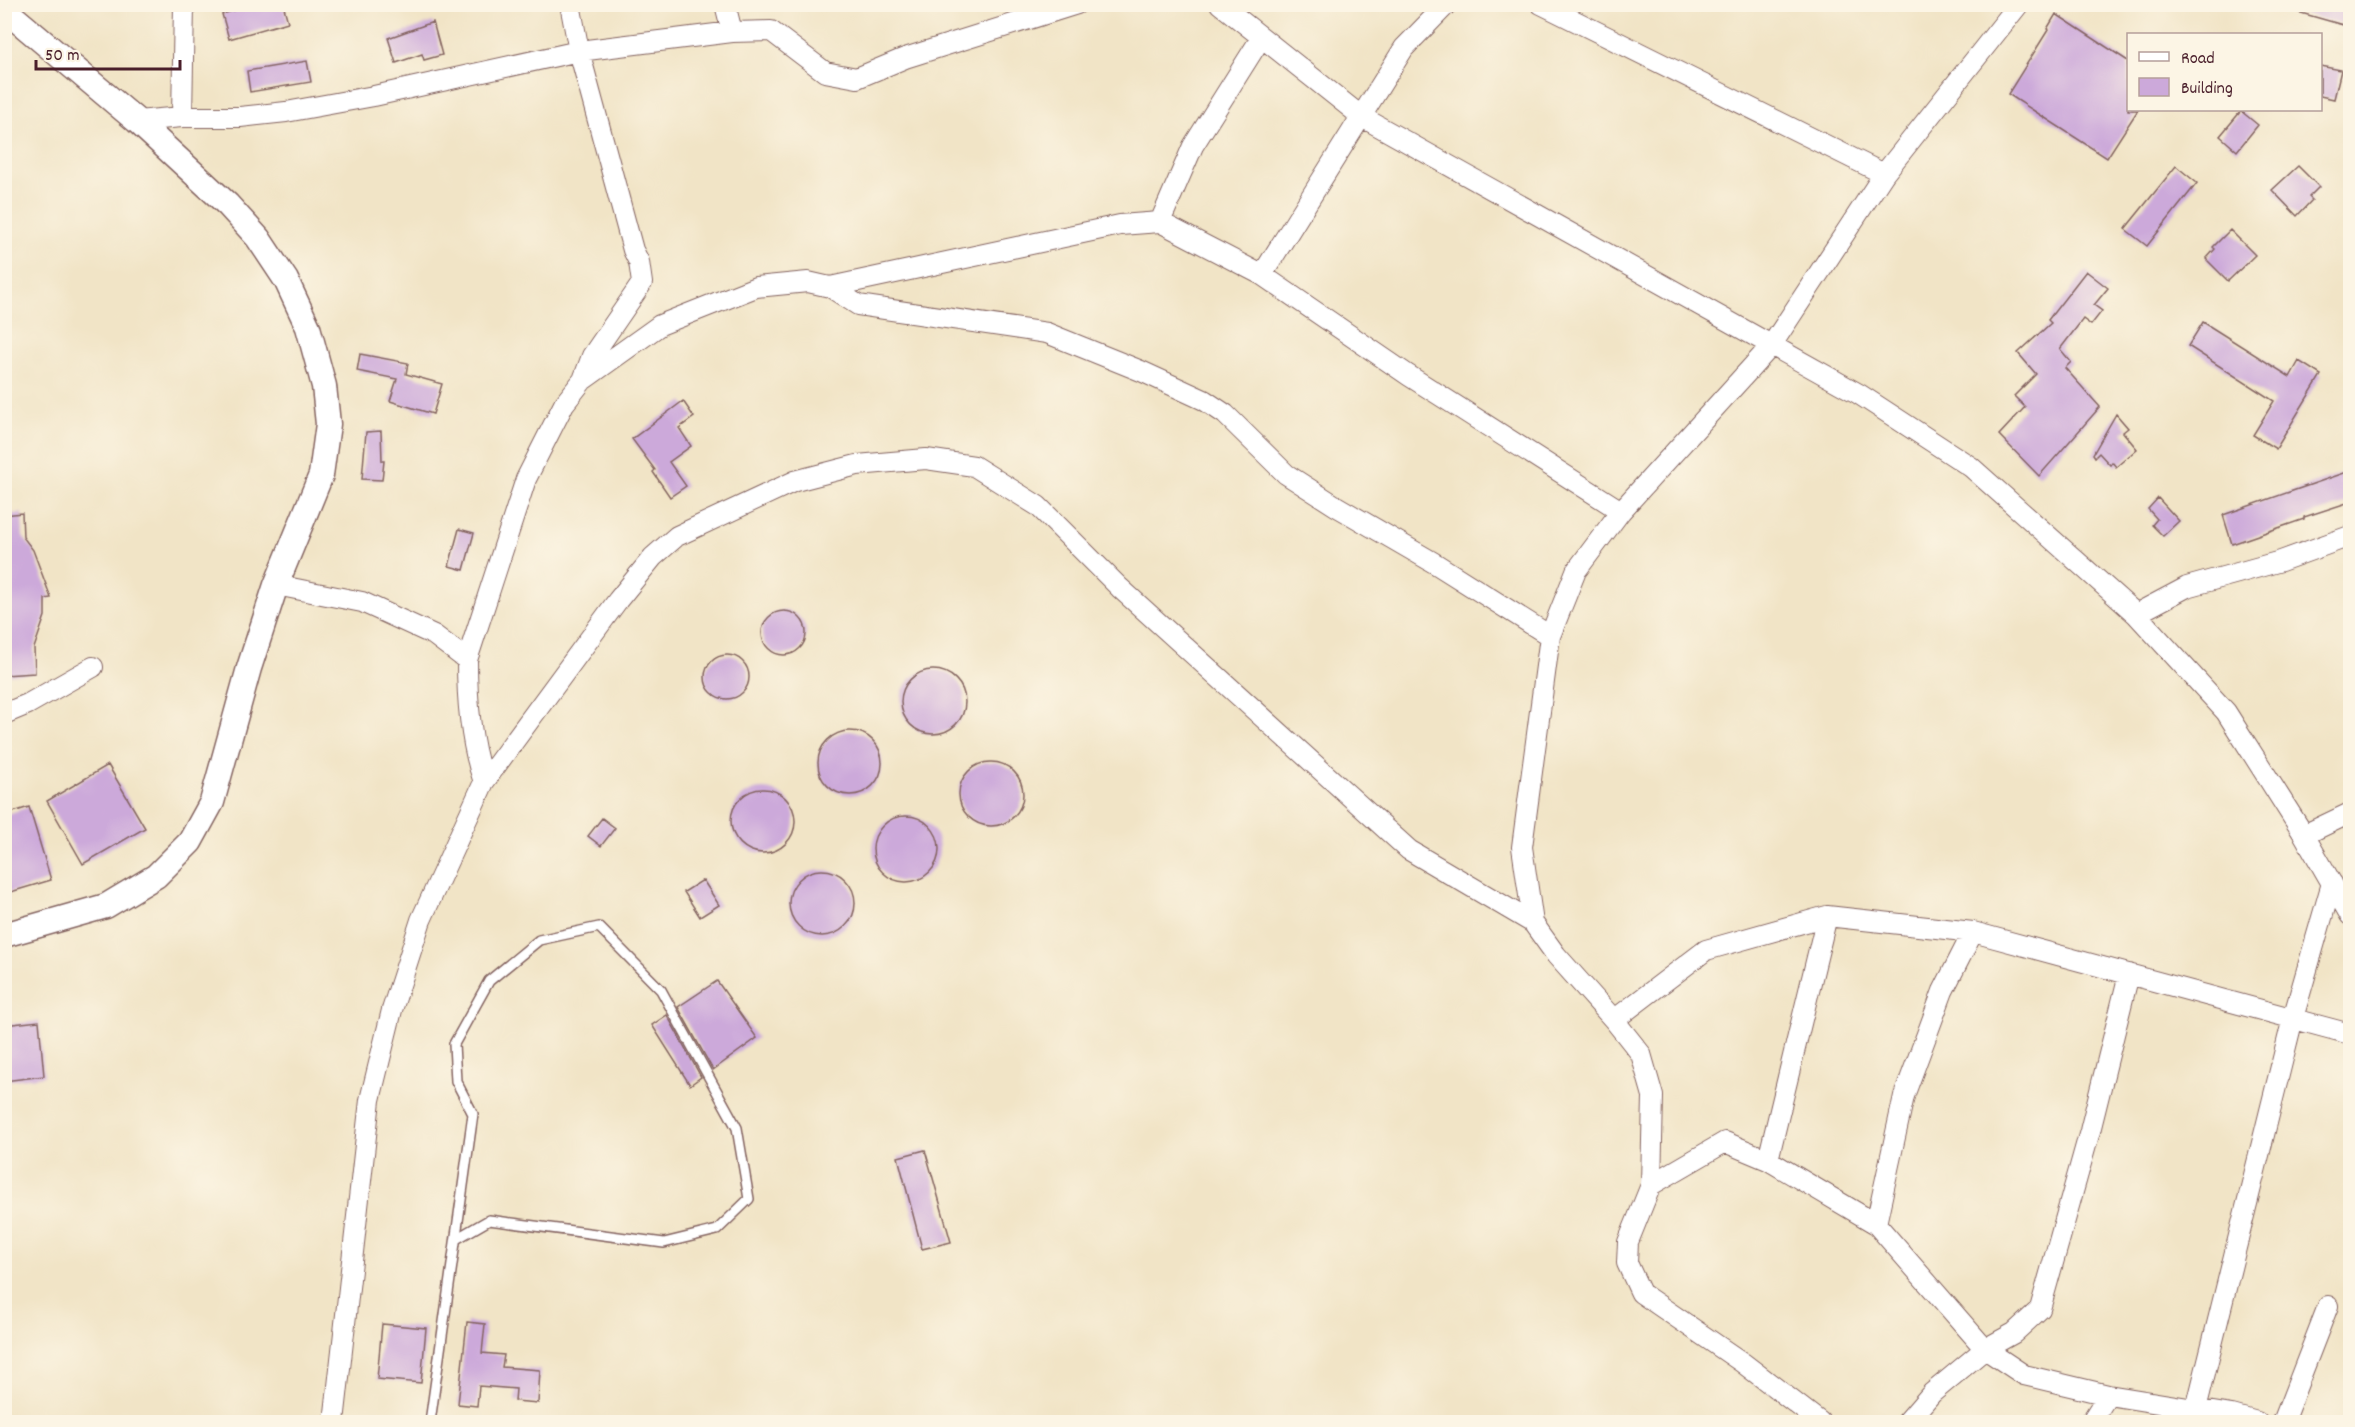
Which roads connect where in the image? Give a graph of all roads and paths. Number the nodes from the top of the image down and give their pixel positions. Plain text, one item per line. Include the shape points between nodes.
1 (184, 4) edge
2 (570, 4) edge
3 (725, 4) edge
4 (1077, 4) edge
5 (1220, 4) edge
6 (1447, 4) edge
7 (1541, 4) edge
8 (2019, 4) edge
9 (4, 9) edge
10 (1028, 11) edge
11 (732, 32) junction
12 (1261, 38) junction
13 (579, 51) junction
14 (182, 117) junction
15 (1362, 117) junction
16 (137, 121) junction
17 (1884, 174) junction
18 (1160, 222) junction
19 (1262, 275) junction
20 (830, 287) junction
21 (1771, 346) junction
22 (583, 380) junction
23 (1621, 511) junction
24 (2350, 536) edge
25 (276, 585) junction
26 (2136, 614) junction
27 (1550, 636) junction
28 (467, 660) junction
29 (93, 667) dead end
30 (4, 714) edge
31 (484, 782) junction
32 (2350, 813) edge
33 (2304, 835) junction
34 (2332, 883) junction
35 (2350, 915) edge
36 (1827, 916) junction
37 (1533, 923) junction
38 (1973, 932) junction
39 (4, 934) edge
40 (2129, 974) junction
41 (2293, 1018) junction
42 (1614, 1020) junction
43 (2350, 1034) edge
44 (1768, 1160) junction
45 (1652, 1185) junction
46 (1876, 1224) junction
47 (456, 1239) junction
48 (2328, 1305) dead end
49 (1985, 1350) junction
50 (2108, 1395) junction
51 (2196, 1409) junction
52 (334, 1422) edge
53 (430, 1422) edge
54 (1820, 1422) edge
55 (1907, 1422) edge
56 (2091, 1422) edge
57 (2257, 1422) edge
58 (2283, 1422) edge

1 - 14 street
2 - 13 street
3 - 11 street
4 - 10 street
5 - 12 street
6 - 15 street via 1404,48
7 - 17 street
8 - 17 street
9 - 16 street
10 - 11 street via 857,78 825,72 771,31
11 - 13 street
12 - 15 street
12 - 18 street via 1193,146
13 - 14 street via 286,112
13 - 22 street via 642,283 592,356
14 - 16 street
15 - 19 street
15 - 21 street
16 - 25 street via 258,238 286,280 308,327 324,386 328,424 321,475
17 - 21 street
18 - 19 street
18 - 20 street via 1120,225
19 - 23 street via 1408,375
20 - 22 street via 808,282 756,287 660,325
20 - 27 street via 858,305 1047,333 1204,400 1225,414 1286,474
21 - 23 street
21 - 26 street via 1859,394 1971,466
22 - 28 street via 564,404 526,479
23 - 27 street via 1576,571
24 - 26 street via 2281,561 2187,586
25 - 28 street via 362,602 434,636
25 - 39 street via 212,802 190,842 156,876 106,906
26 - 33 street via 2226,712
27 - 37 street via 1522,847
28 - 31 street via 475,750
29 - 30 street
31 - 37 street via 618,600 653,557 677,536 795,481 857,465 926,459 974,465 1038,506 1120,588 1409,850
31 - 52 street via 421,920 392,1010 370,1100
32 - 33 street
33 - 34 street
34 - 35 street
34 - 41 street
36 - 38 street
36 - 42 street via 1706,951
36 - 44 street
37 - 42 street
38 - 40 street
38 - 46 street via 1943,991 1904,1096
40 - 41 street
40 - 49 street via 2040,1309 2014,1333
41 - 43 street
41 - 51 street
42 - 45 street via 1641,1054 1653,1096
44 - 45 street via 1725,1142
44 - 46 street
45 - 54 street via 1628,1242 1628,1263 1641,1293
46 - 49 street
47 - 47 lane via 473,1114 456,1081 454,1044 489,981 539,940 599,927 662,990 737,1128 749,1199 717,1230 664,1243 489,1220
47 - 53 lane
48 - 58 street
49 - 50 street via 2024,1375
49 - 55 street via 1932,1393
50 - 51 street
50 - 56 street
51 - 57 street

